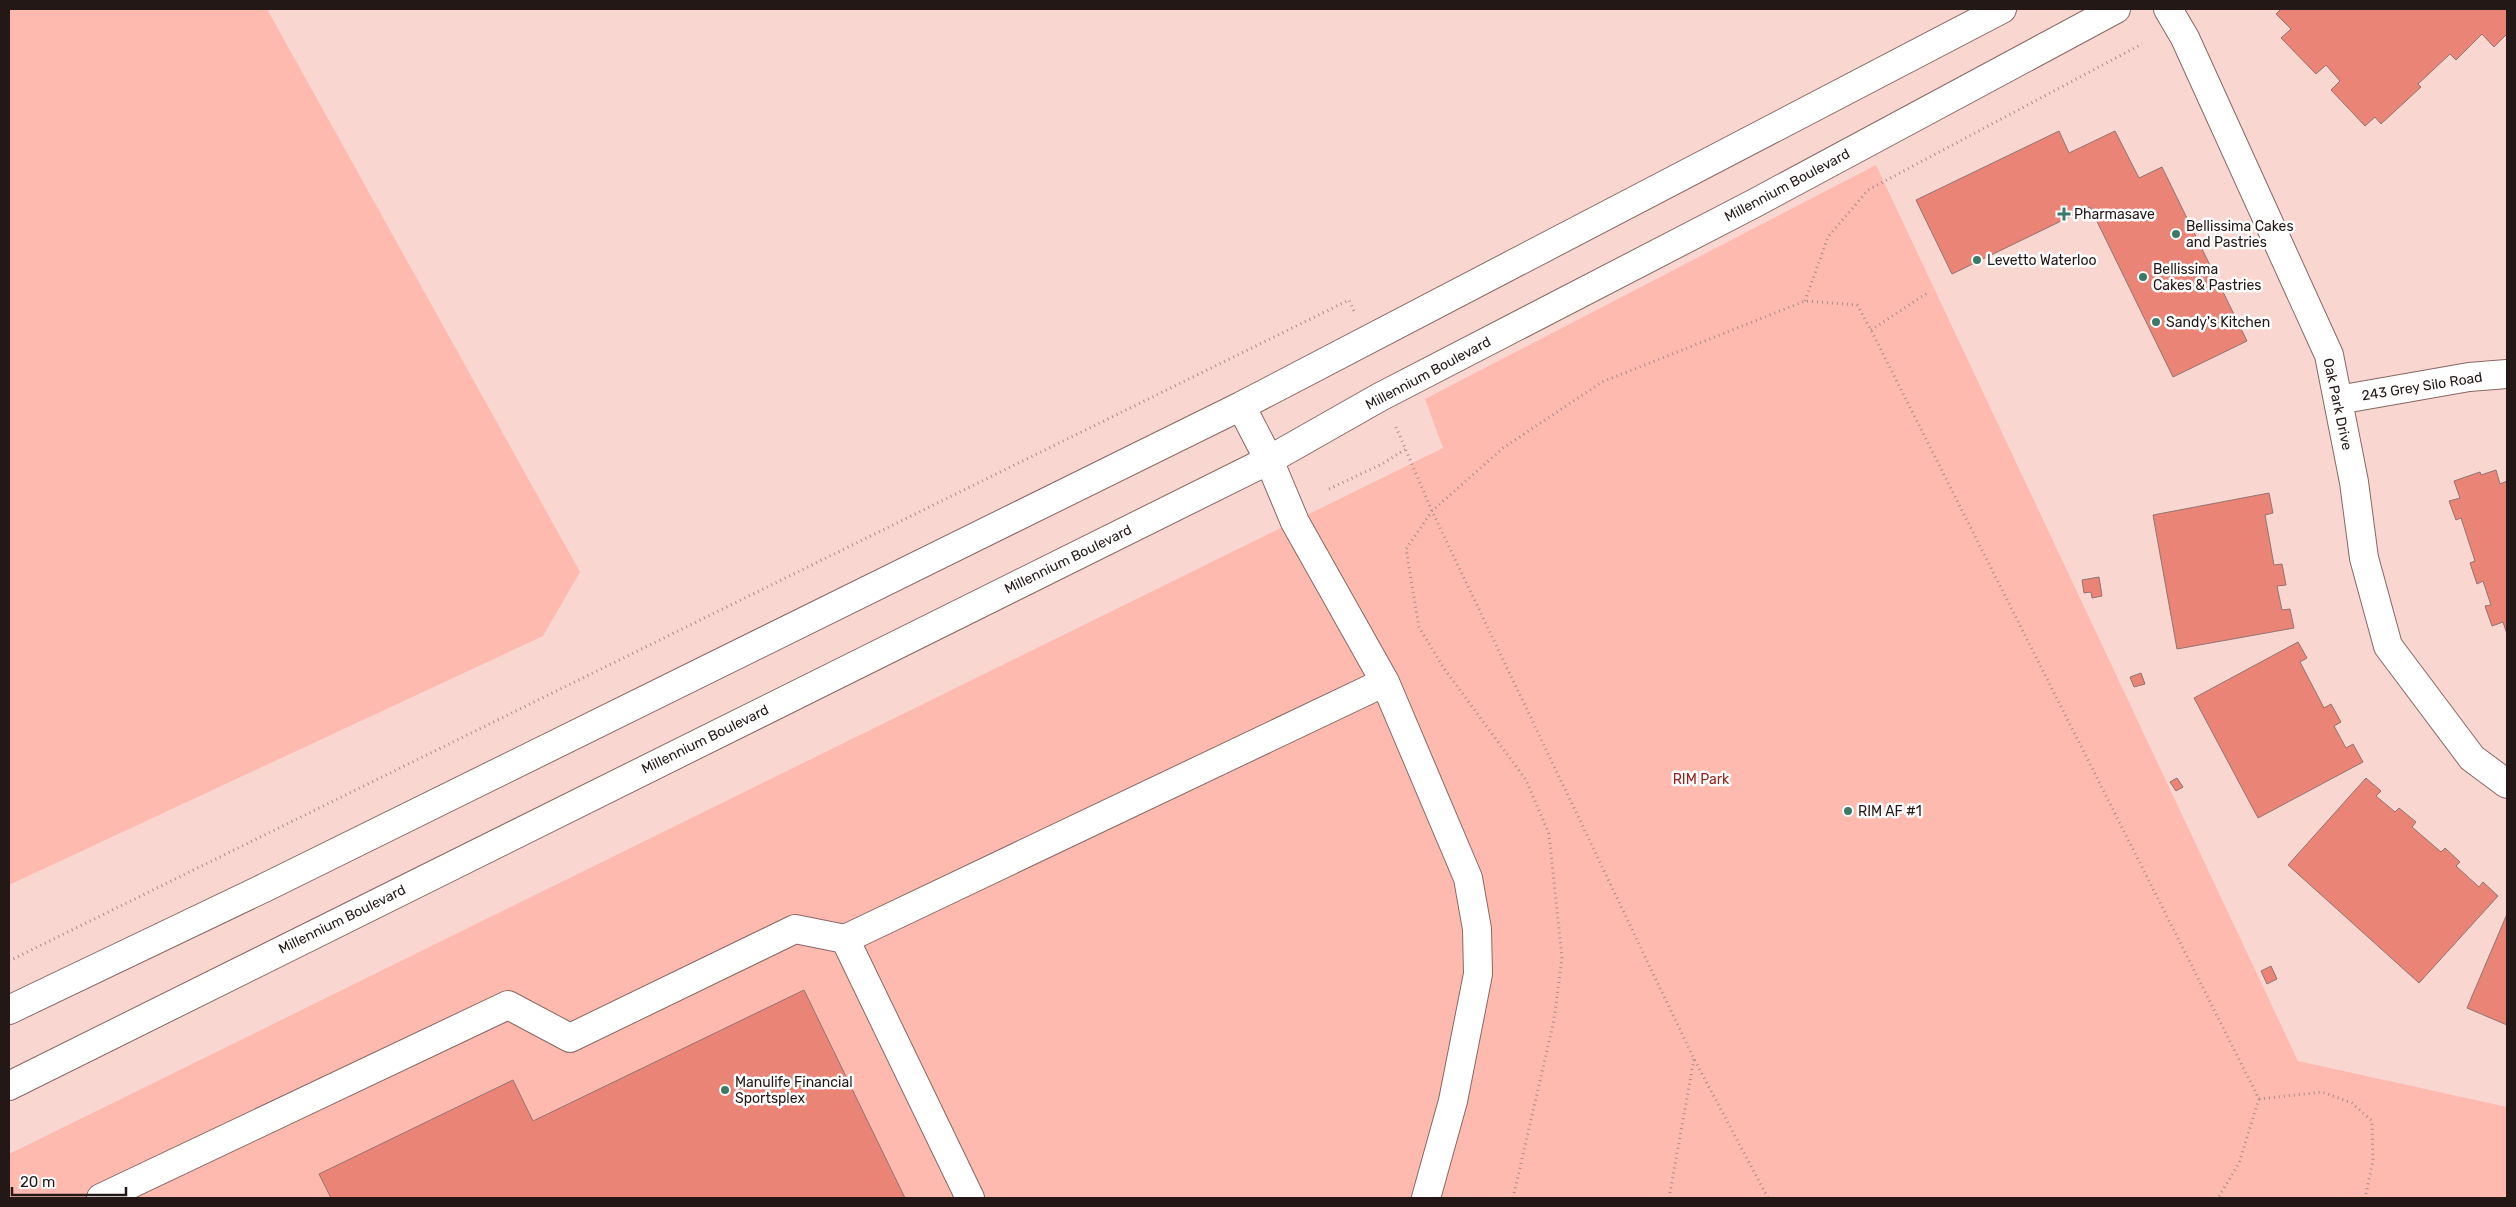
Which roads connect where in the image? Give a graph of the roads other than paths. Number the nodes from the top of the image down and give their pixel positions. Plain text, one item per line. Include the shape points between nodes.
1 (2002, 9) edge
2 (2116, 9) edge
3 (2168, 9) edge
4 (2507, 374) edge
5 (2338, 400) junction
6 (1240, 406) junction
7 (1269, 460) junction
8 (1385, 682) junction
9 (2507, 784) edge
10 (844, 939) junction
11 (9, 1010) edge
12 (9, 1086) edge
13 (100, 1198) edge
14 (970, 1198) edge
15 (1426, 1198) edge

1 - 6 street
2 - 7 street, Millennium Boulevard via 1753,204 1380,397
3 - 5 street, Oak Park Drive via 2185,38 2328,355
4 - 5 street, 243 Grey Silo Road via 2469,377
5 - 9 street, Oak Park Drive via 2364,558 2388,646 2472,758
6 - 7 street
6 - 11 street via 266,887
7 - 8 street via 1295,522
7 - 12 street, Millennium Boulevard
8 - 10 street
8 - 15 street via 1468,878 1477,929 1478,974 1453,1101
10 - 13 street via 795,929 570,1038 508,1005
10 - 14 street

